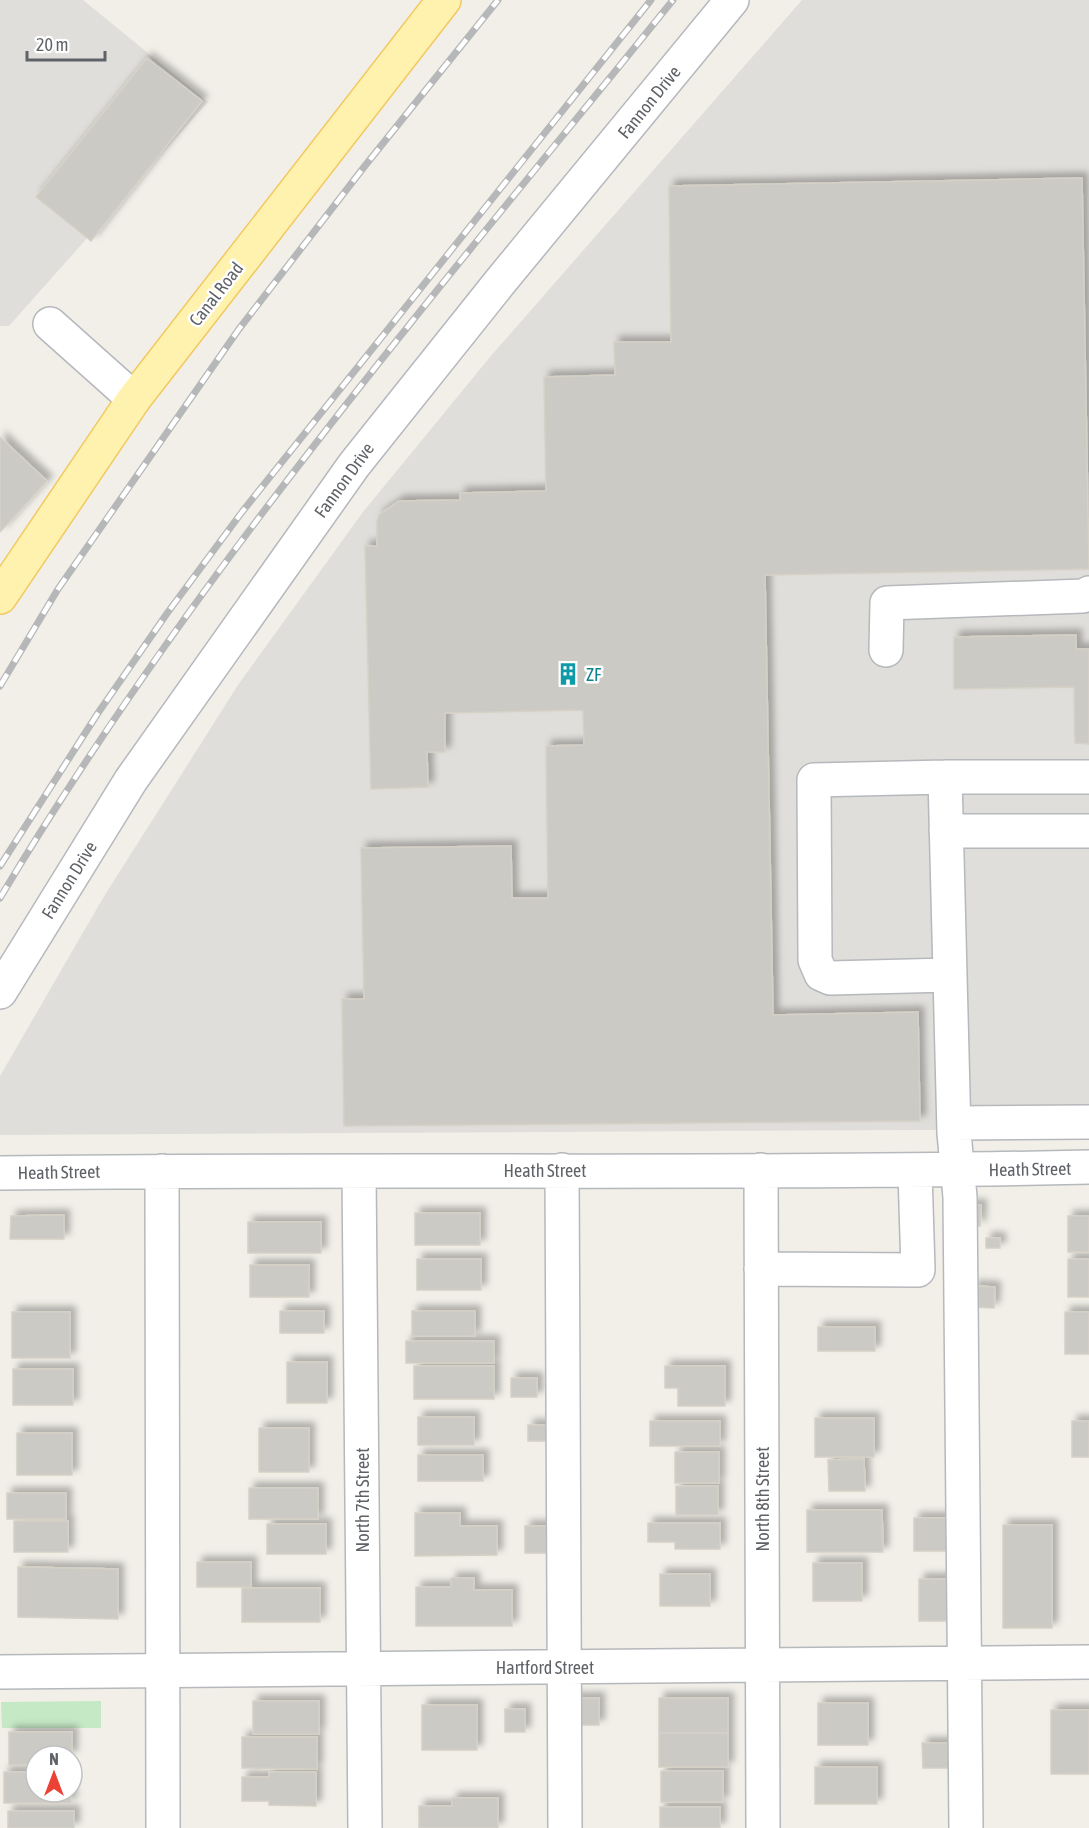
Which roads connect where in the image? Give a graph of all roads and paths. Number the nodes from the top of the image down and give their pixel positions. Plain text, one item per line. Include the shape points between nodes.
1 (444, 0) edge
2 (732, 0) edge
3 (50, 324) dead end
4 (134, 399) junction
5 (1089, 593) edge
6 (0, 597) edge
7 (886, 650) dead end
8 (945, 777) junction
9 (1089, 777) edge
10 (946, 831) junction
11 (1089, 831) edge
12 (949, 975) junction
13 (0, 992) edge
14 (1089, 1122) edge
15 (954, 1123) junction
16 (1089, 1167) edge
17 (562, 1170) junction
18 (761, 1170) junction
19 (958, 1170) junction
20 (162, 1171) junction
21 (360, 1172) junction
22 (915, 1172) junction
23 (0, 1173) edge
24 (761, 1269) junction
25 (1089, 1662) edge
26 (964, 1664) junction
27 (763, 1666) junction
28 (565, 1667) junction
29 (364, 1669) junction
30 (164, 1670) junction
31 (0, 1672) edge
32 (164, 1828) edge
33 (365, 1828) edge
34 (565, 1828) edge
35 (763, 1828) edge
36 (966, 1828) edge

1 - 4 main road, Canal Road
2 - 13 street, Fannon Drive via 354,465 131,780
3 - 4 street
4 - 6 main road, Canal Road
5 - 7 street via 887,603
8 - 9 street
8 - 10 street
8 - 12 street via 814,780 815,960 821,974 830,978
10 - 11 street
10 - 12 street
12 - 15 street
14 - 15 street
15 - 19 street
16 - 19 street, Heath Street
17 - 18 street, Heath Street
17 - 21 street, Heath Street
17 - 28 street
18 - 22 street, Heath Street
18 - 24 street, North 8th Street
19 - 22 street, Heath Street
19 - 26 street
20 - 21 street, Heath Street
20 - 23 street, Heath Street
20 - 30 street
21 - 29 street, North 7th Street
22 - 24 street via 918,1270
24 - 27 street, North 8th Street
25 - 26 street, Hartford Street
26 - 27 street, Hartford Street
26 - 36 street
27 - 28 street, Hartford Street
27 - 35 street, North 8th Street
28 - 29 street, Hartford Street
28 - 34 street
29 - 30 street, Hartford Street
29 - 33 street, North 7th Street
30 - 31 street, Hartford Street
30 - 32 street

